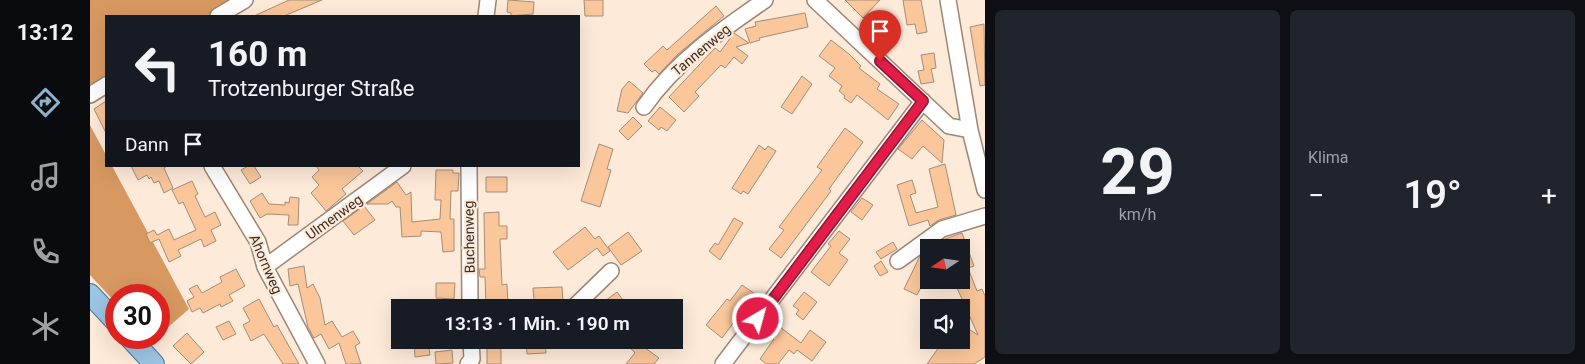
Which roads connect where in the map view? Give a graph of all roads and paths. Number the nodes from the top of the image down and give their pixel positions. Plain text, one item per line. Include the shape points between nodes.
1 (245, 0) edge
2 (488, 0) edge
3 (765, 0) edge
4 (815, 0) edge
5 (948, 0) edge
6 (220, 15) edge
7 (486, 15) edge
8 (105, 86) edge
9 (90, 95) edge
10 (923, 101) junction
11 (644, 107) dead end
12 (970, 130) junction
13 (213, 167) edge
14 (401, 167) edge
15 (469, 167) edge
16 (985, 190) edge
17 (985, 216) edge
18 (898, 261) dead end
19 (265, 267) junction
20 (611, 271) dead end
21 (90, 294) edge
22 (470, 299) edge
23 (582, 299) edge
24 (105, 310) edge
25 (140, 349) edge
26 (471, 349) edge
27 (154, 364) edge
28 (317, 364) edge
29 (468, 364) edge
30 (723, 364) edge

1 - 6 street
2 - 7 street
3 - 11 street, Tannenweg via 697,49
4 - 10 street
5 - 12 street
8 - 9 street
10 - 12 street via 949,126
10 - 30 street
12 - 16 street
13 - 19 street, Ahornweg via 258,242
14 - 19 street, Ulmenweg
15 - 22 street, Buchenweg
17 - 18 street via 942,229
19 - 28 street, Ahornweg
20 - 23 street
21 - 24 main road
25 - 27 main road
26 - 29 street via 472,359

